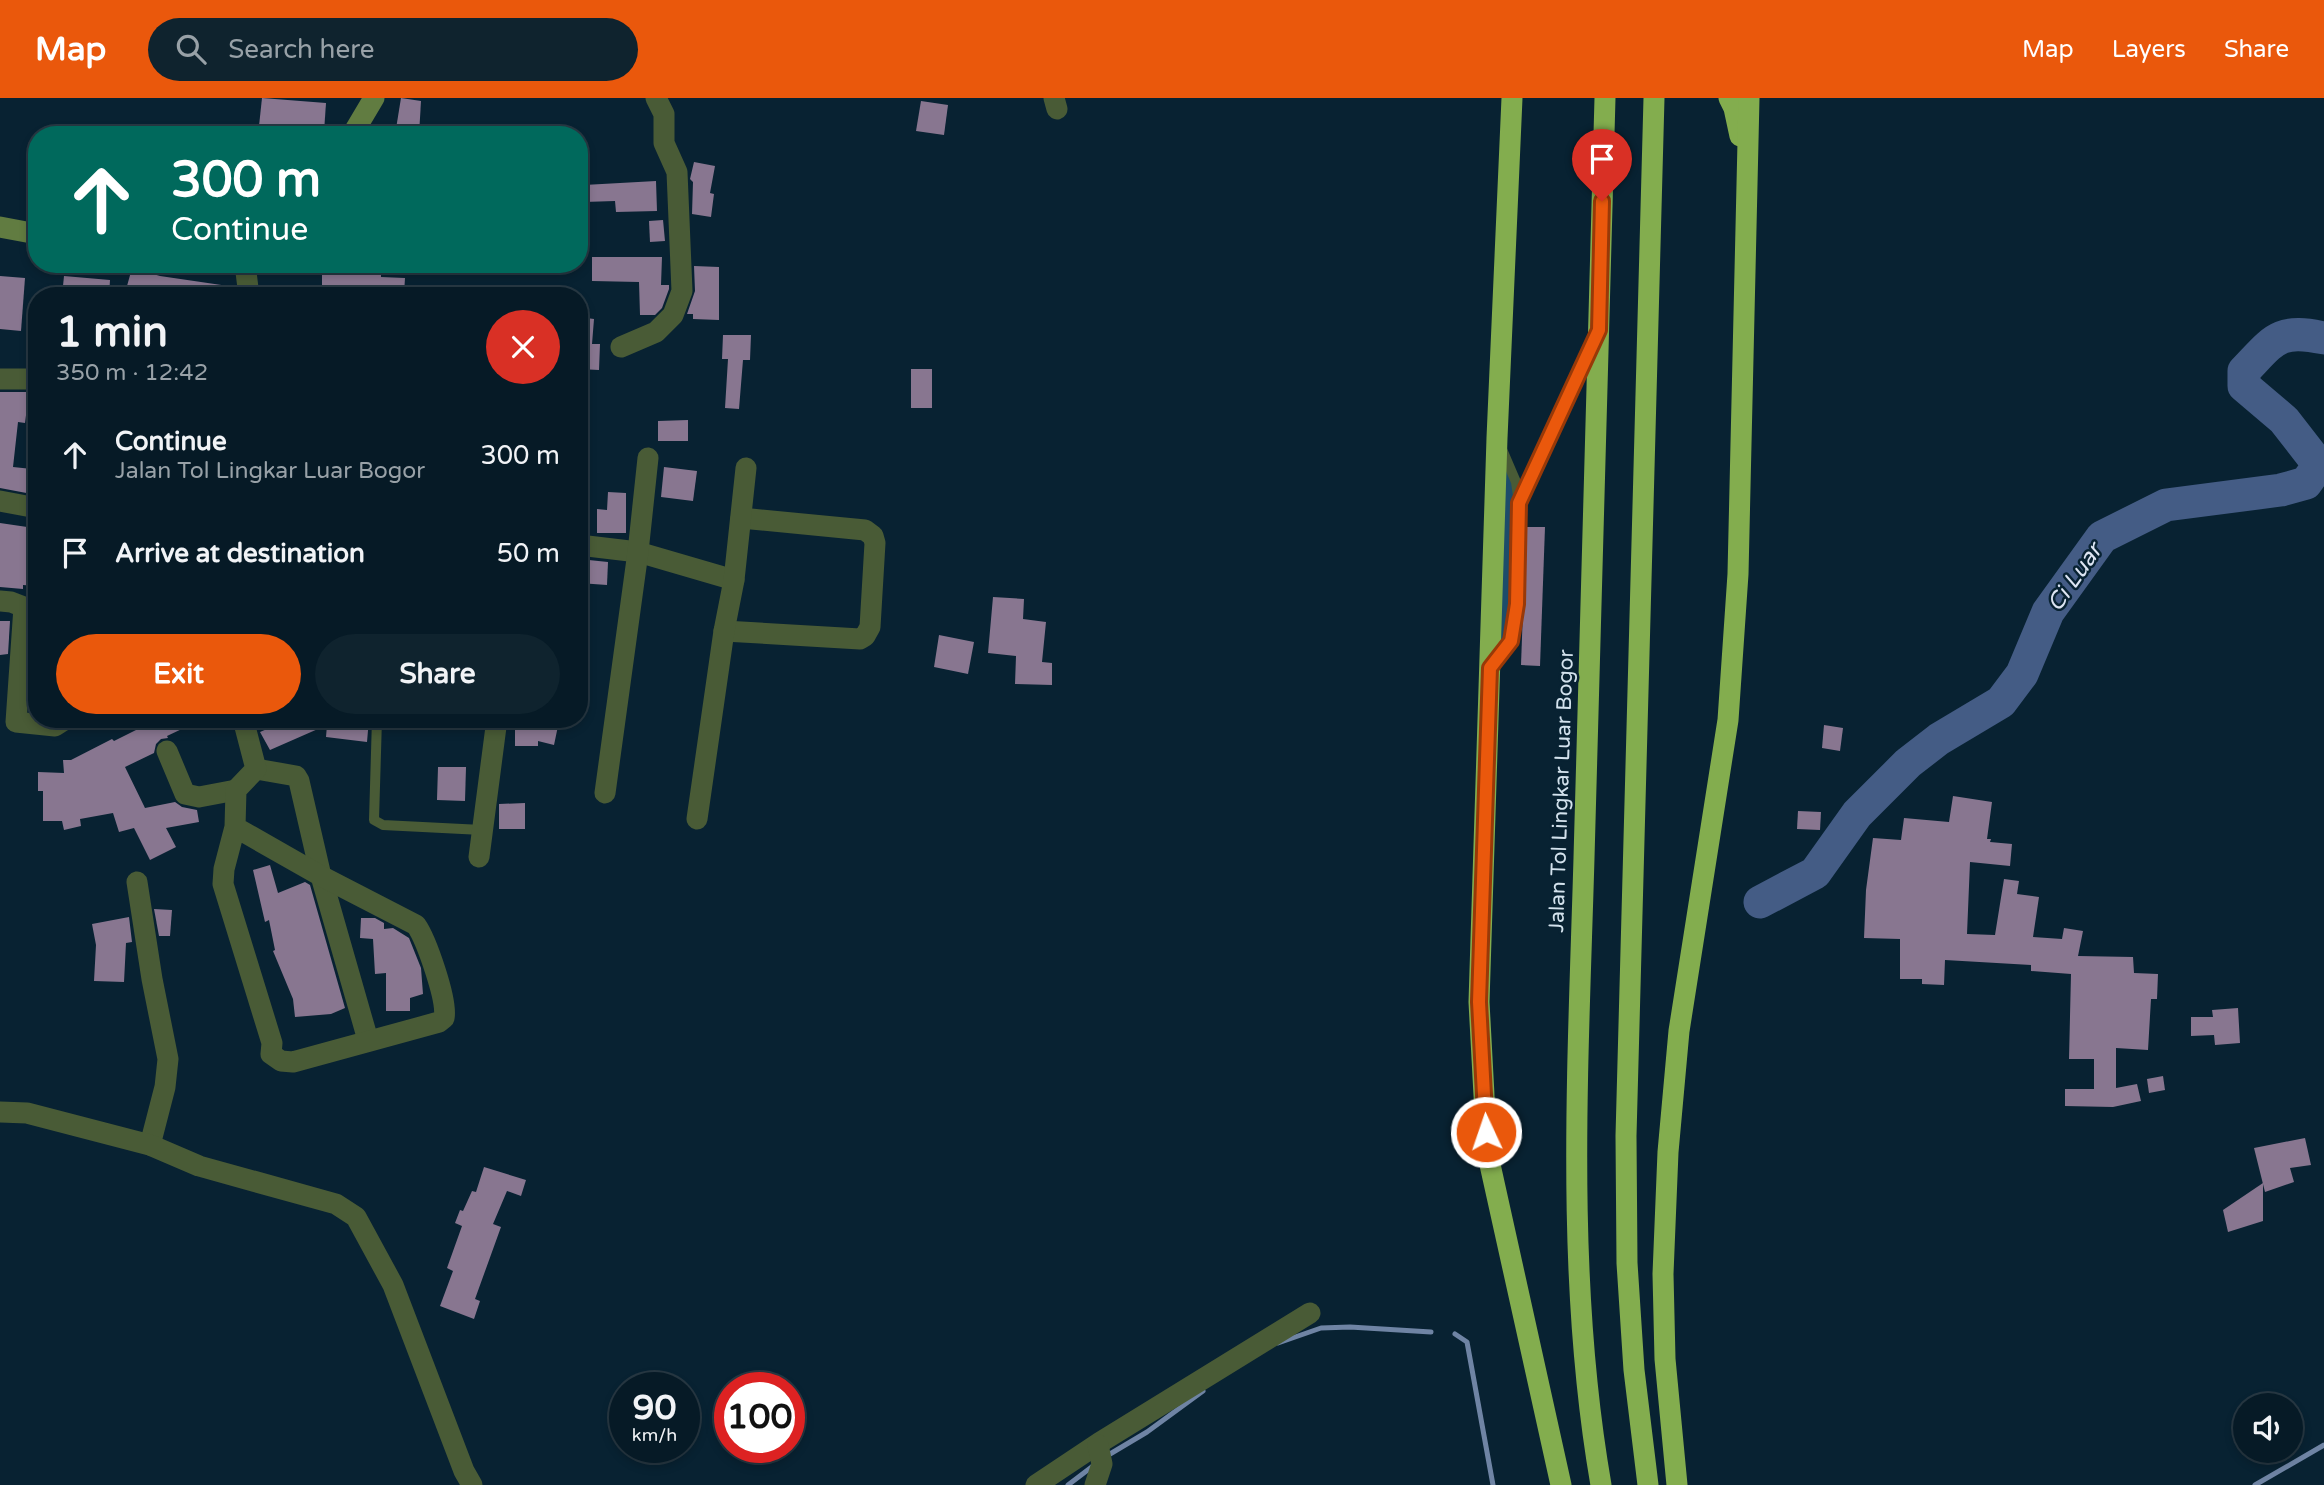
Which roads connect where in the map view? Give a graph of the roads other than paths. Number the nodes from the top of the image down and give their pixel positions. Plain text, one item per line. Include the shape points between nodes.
1 (374, 98) edge
2 (656, 98) edge
3 (1512, 98) edge
4 (1525, 98) edge
5 (1605, 98) edge
6 (1654, 98) edge
7 (1729, 98) edge
8 (1749, 98) edge
9 (357, 126) edge
10 (1511, 157) junction
11 (1747, 164) junction
12 (0, 227) edge
13 (28, 232) edge
14 (1599, 330) junction
15 (621, 347) dead end
16 (0, 379) edge
17 (28, 379) edge
18 (1497, 438) junction
19 (648, 458) dead end
20 (746, 468) dead end
21 (0, 501) edge
22 (1519, 503) junction
23 (28, 506) edge
24 (741, 518) junction
25 (588, 546) edge
26 (638, 552) junction
27 (734, 580) junction
28 (0, 601) edge
29 (723, 631) junction
30 (1490, 668) junction
31 (28, 723) edge
32 (245, 728) edge
33 (377, 728) edge
34 (496, 728) edge
35 (167, 751) dead end
36 (256, 769) junction
37 (605, 793) dead end
38 (217, 794) junction
39 (697, 819) dead end
40 (235, 827) junction
41 (482, 830) junction
42 (479, 857) dead end
43 (321, 876) junction
44 (137, 882) dead end
45 (368, 1040) junction
46 (0, 1112) edge
47 (149, 1145) junction
48 (1310, 1313) dead end
49 (1097, 1445) junction
50 (472, 1485) edge
51 (1036, 1485) edge
52 (1095, 1485) edge
53 (1561, 1485) edge
54 (1601, 1485) edge
55 (1648, 1485) edge
56 (1678, 1485) edge

1 - 9 street
2 - 15 street via 664,114 663,143 677,172 682,291 673,314 656,332
3 - 10 highway
4 - 10 highway
5 - 14 highway, Jalan Tol Lingkar Luar Bogor
6 - 55 highway via 1626,1136 1627,1263
7 - 11 highway
8 - 11 highway
10 - 18 highway
11 - 56 highway via 1738,573 1728,720 1679,1031 1668,1152 1665,1359
12 - 13 street
14 - 22 lane
14 - 54 highway, Jalan Tol Lingkar Luar Bogor via 1577,1254 1584,1358
16 - 17 street
18 - 22 lane via 1516,482
18 - 30 highway
19 - 26 street
20 - 24 street
21 - 23 street
22 - 30 lane via 1517,604 1511,641
24 - 27 street
24 - 29 street via 870,533 875,543 870,628 860,639
25 - 26 street
26 - 27 street
26 - 37 street
27 - 29 street
28 - 31 street via 24,607 16,722
29 - 39 street
30 - 53 highway via 1479,1002 1488,1151
32 - 36 street
33 - 41 lane via 374,820 383,825
34 - 41 street
35 - 38 street via 181,790 190,796
36 - 38 street
36 - 43 street via 297,778
38 - 40 street
40 - 43 street
40 - 45 street via 223,884 272,1043 271,1054 293,1062
41 - 42 street
43 - 45 street
43 - 45 street via 416,925 424,936 444,1004 439,1022
44 - 47 street via 168,1059
46 - 47 street via 27,1113
47 - 50 street via 199,1166 336,1204 356,1217 393,1285
48 - 49 street
49 - 51 street
49 - 52 street via 1102,1464

